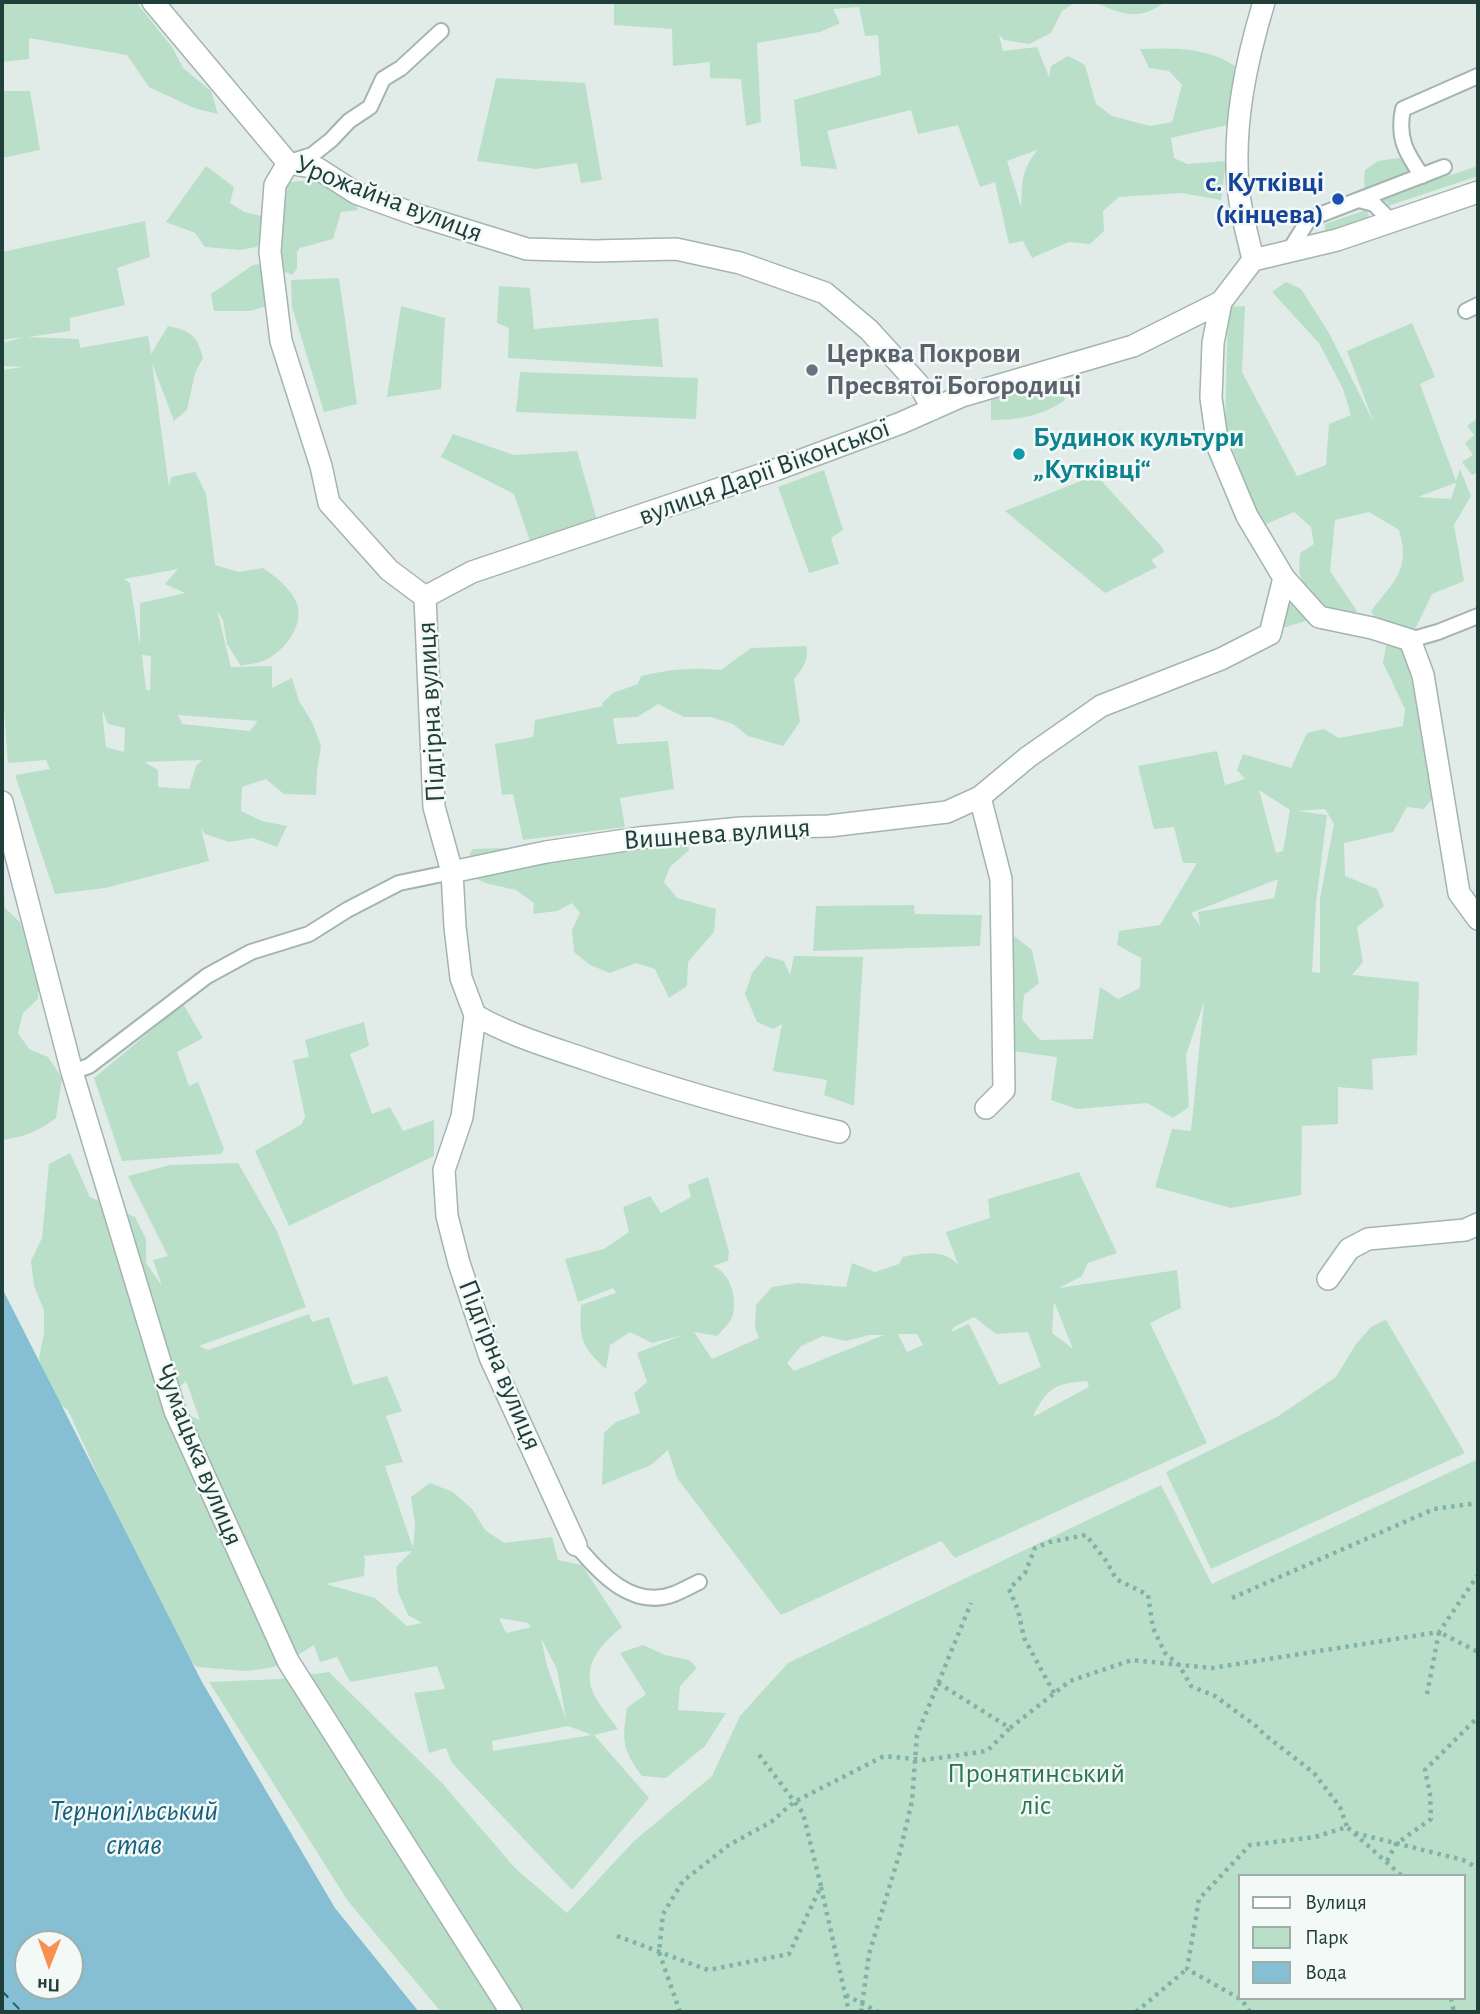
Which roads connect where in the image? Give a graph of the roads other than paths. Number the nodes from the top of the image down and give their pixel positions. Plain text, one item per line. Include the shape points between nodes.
1 (153, 2) edge
2 (1264, 2) edge
3 (441, 31) dead end
4 (1478, 76) edge
5 (288, 163) junction
6 (1444, 167) dead end
7 (1422, 176) junction
8 (1478, 192) edge
9 (1359, 200) junction
10 (1392, 222) junction
11 (1289, 251) junction
12 (1253, 260) junction
13 (1221, 302) junction
14 (933, 409) junction
15 (1284, 578) junction
16 (425, 597) junction
17 (1478, 616) edge
18 (1409, 639) junction
19 (981, 797) junction
20 (2, 802) edge
21 (452, 872) junction
22 (1478, 919) edge
23 (475, 1015) junction
24 (72, 1072) junction
25 (986, 1108) dead end
26 (839, 1132) dead end
27 (1478, 1224) edge
28 (1328, 1279) dead end
29 (576, 1545) joint
30 (699, 1581) dead end
31 (511, 2012) edge

1 - 5 street, Урожайна вулиця
2 - 12 street via 1248,54 1238,115 1238,188
3 - 5 lane via 383,79 370,107 312,155
4 - 7 lane via 1403,109 1399,126 1406,153
5 - 14 street, Урожайна вулиця via 317,168 356,193 527,249 676,249 740,264 825,293 869,330 920,386
5 - 16 street, Підгірна вулиця via 275,185 270,252 279,328 329,503 389,570
6 - 7 lane
7 - 9 lane
8 - 10 street
9 - 10 lane via 1374,204
9 - 11 lane via 1309,219
10 - 11 street
11 - 12 street
12 - 13 street
13 - 14 street, вулиця Дарії Віконської via 1133,346 962,396
13 - 15 street via 1213,343 1211,398 1218,447 1247,516
14 - 16 street, вулиця Дарії Віконської via 775,470 472,572
15 - 18 street via 1319,617
15 - 19 street, Вишнева вулиця via 1270,634 1222,659 1101,706
16 - 21 street, Підгірна вулиця via 434,807
17 - 18 lane
18 - 22 street via 1423,675 1459,893
19 - 21 street, Вишнева вулиця via 947,812 830,826 741,828 639,838
19 - 25 street via 1001,879 1004,1090
20 - 24 street, Чумацька вулиця
21 - 23 street, Підгірна вулиця via 461,978
21 - 24 lane via 399,883 309,934 251,952 206,976 89,1066
23 - 26 street via 498,1029 605,1066 747,1110
23 - 29 street, Підгірна вулиця via 462,1117 444,1170 447,1216 490,1356
24 - 31 street, Чумацька вулиця via 175,1411 288,1661
27 - 28 street via 1465,1230 1368,1239 1349,1249
29 - 30 lane via 602,1576 644,1597 671,1595

